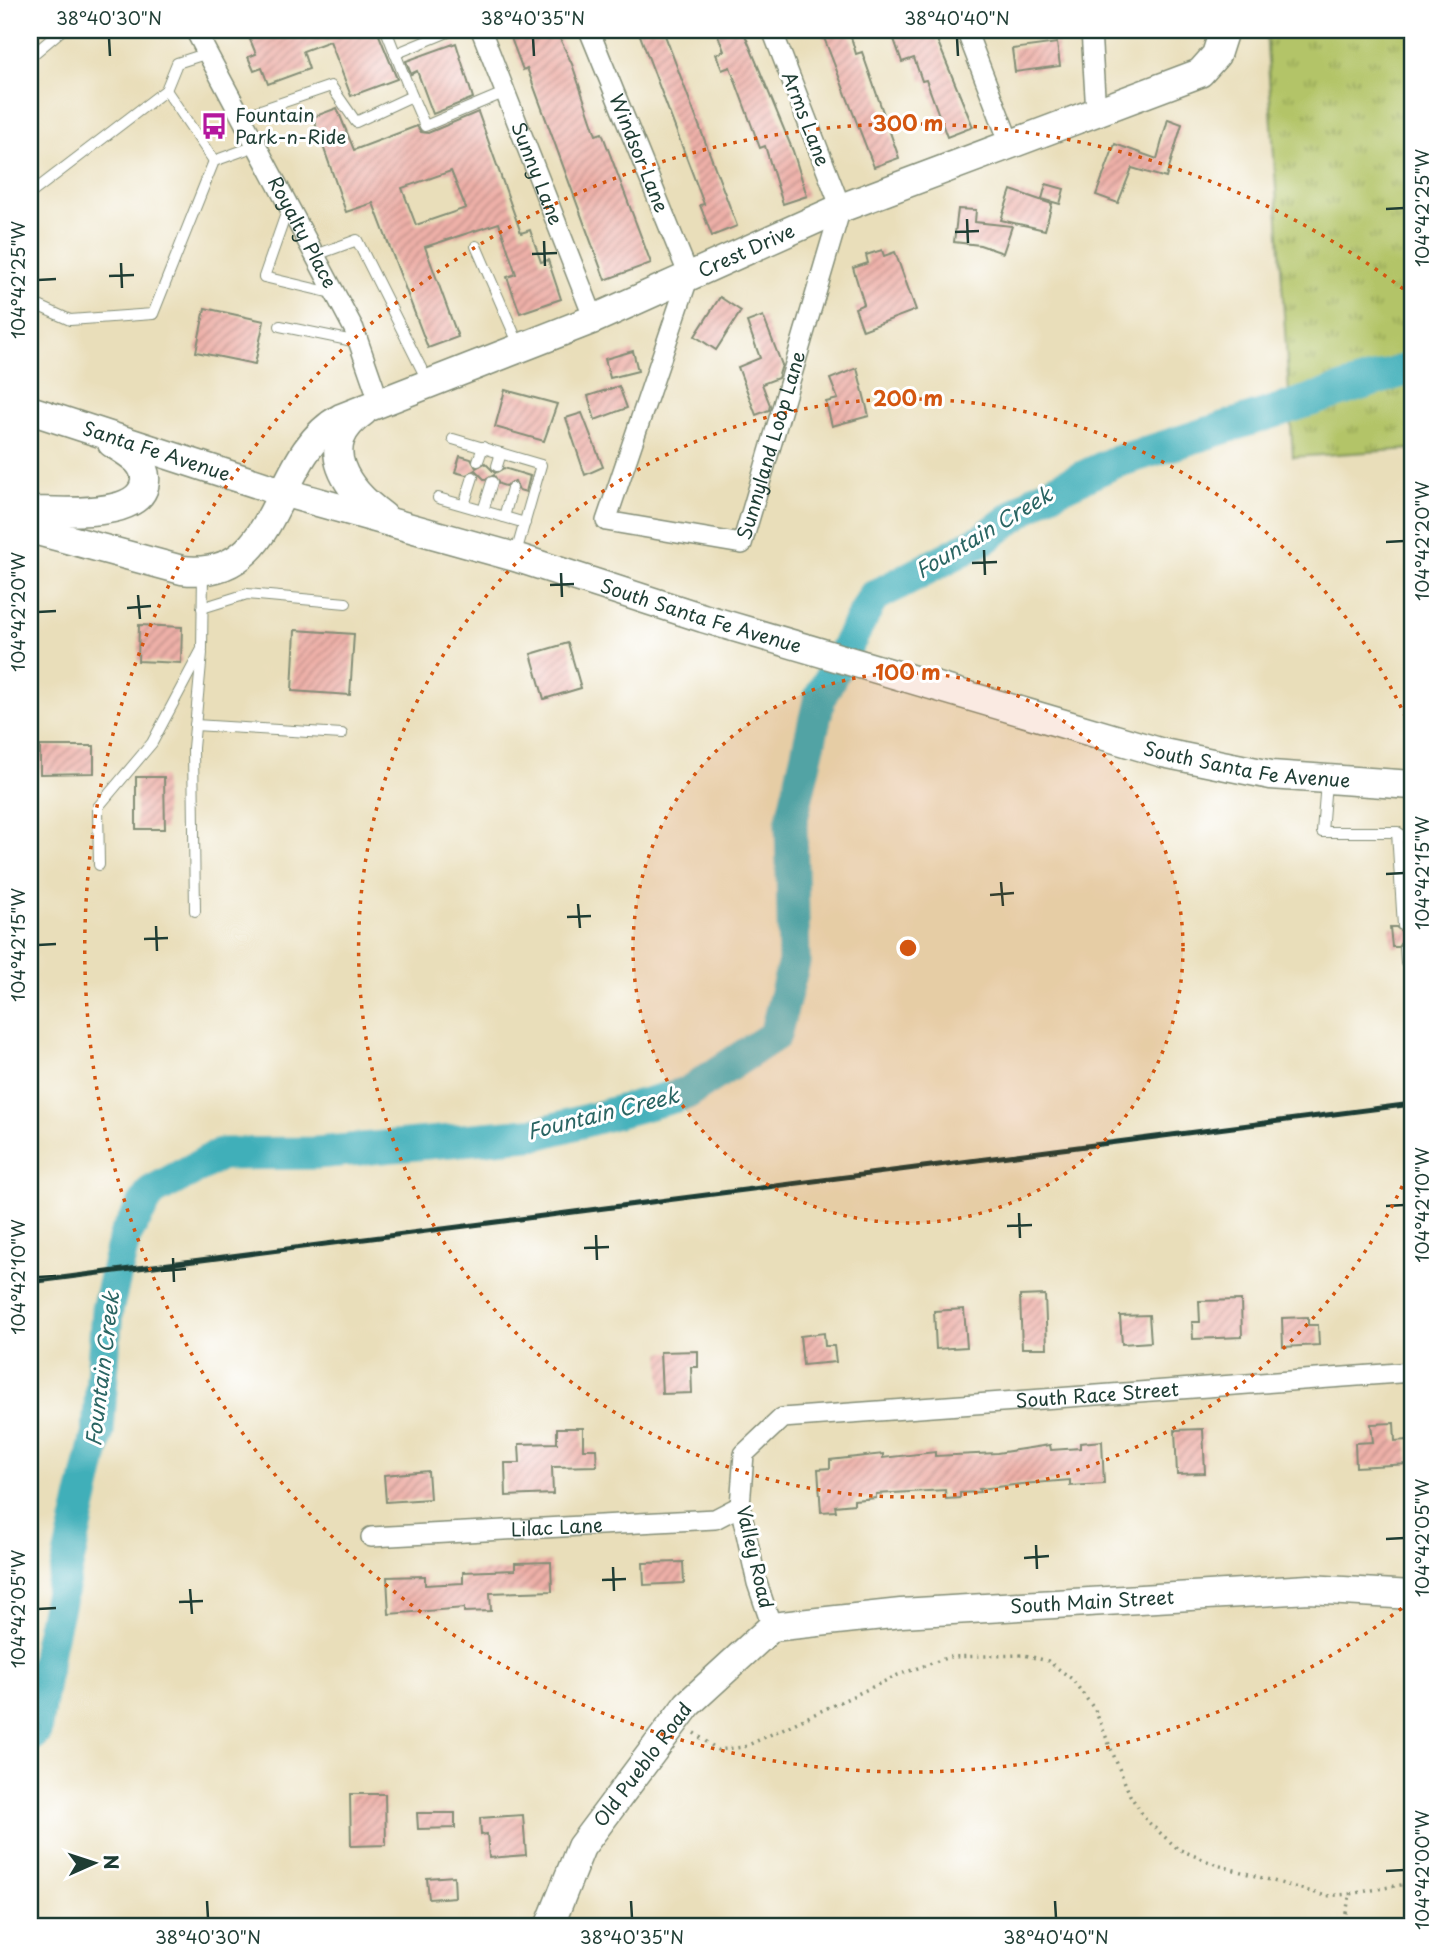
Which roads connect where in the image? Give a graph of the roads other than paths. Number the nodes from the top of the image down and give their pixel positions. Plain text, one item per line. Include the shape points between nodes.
1 (62, 30) edge
2 (195, 30) edge
3 (386, 30) edge
4 (453, 30) edge
5 (481, 30) edge
6 (589, 30) edge
7 (772, 30) edge
8 (965, 30) edge
9 (1091, 30) edge
10 (1224, 30) edge
11 (208, 53) junction
12 (395, 54) junction
13 (30, 57) edge
14 (166, 90) junction
15 (506, 92) junction
16 (412, 96) junction
17 (1096, 113) junction
18 (243, 116) junction
19 (1010, 144) junction
20 (258, 145) junction
21 (214, 161) junction
22 (30, 194) edge
23 (289, 204) junction
24 (841, 208) junction
25 (476, 246) dead end
26 (316, 255) junction
27 (689, 275) junction
28 (336, 294) junction
29 (30, 302) edge
30 (594, 318) junction
31 (281, 326) dead end
32 (358, 342) junction
33 (521, 348) junction
34 (429, 384) junction
35 (379, 401) junction
36 (30, 410) edge
37 (89, 429) junction
38 (453, 439) dead end
39 (482, 447) junction
40 (500, 453) junction
41 (520, 458) junction
42 (478, 461) dead end
43 (497, 466) dead end
44 (516, 471) dead end
45 (473, 477) dead end
46 (492, 482) dead end
47 (512, 488) dead end
48 (282, 492) junction
49 (438, 498) dead end
50 (464, 505) junction
51 (30, 511) edge
52 (483, 511) junction
53 (503, 517) junction
54 (525, 523) junction
55 (394, 524) junction
56 (30, 529) edge
57 (514, 557) junction
58 (203, 573) junction
59 (346, 603) dead end
60 (202, 608) junction
61 (202, 649) junction
62 (195, 725) junction
63 (342, 734) dead end
64 (1326, 780) junction
65 (1412, 785) edge
66 (1398, 832) junction
67 (1412, 841) edge
68 (99, 865) dead end
69 (194, 911) dead end
70 (1403, 926) dead end
71 (1405, 946) dead end
72 (1412, 962) edge
73 (1412, 1372) edge
74 (782, 1418) joint
75 (740, 1506) junction
76 (370, 1537) dead end
77 (1412, 1595) edge
78 (772, 1627) junction
79 (549, 1927) edge

1 - 13 lane
2 - 11 street, Royalty Place
3 - 12 lane
4 - 12 lane
5 - 15 street, Sunny Lane
6 - 27 street, Windsor Lane
7 - 24 street, Arms Lane
8 - 19 street
9 - 17 street
10 - 17 main road, Crest Drive via 1216,55 1200,73
11 - 14 lane via 177,63
11 - 18 street, Royalty Place
12 - 16 lane
14 - 21 lane
14 - 22 lane
15 - 16 lane via 425,126
15 - 30 street, Sunny Lane
16 - 18 lane via 356,122 331,86
17 - 19 main road, Crest Drive
18 - 20 street, Royalty Place
19 - 24 main road, Crest Drive
20 - 21 lane
20 - 23 street, Royalty Place
21 - 29 lane via 153,314 70,320
23 - 26 street, Royalty Place
23 - 28 lane via 264,277
24 - 27 main road, Crest Drive
24 - 27 street, Sunnyland Loop Lane via 742,544 606,521
25 - 33 lane
26 - 28 street, Royalty Place
26 - 34 lane via 357,240
27 - 30 main road, Crest Drive
28 - 32 street, Royalty Place
30 - 33 main road, Crest Drive
31 - 32 lane
32 - 35 street, Royalty Place
33 - 34 main road, Crest Drive
34 - 35 main road, Crest Drive
35 - 48 main road, Crest Drive via 319,433
35 - 55 main road via 351,421 339,450 339,464 353,490
36 - 37 main road, Santa Fe Avenue
37 - 48 main road, Santa Fe Avenue
37 - 51 main road via 134,457 143,468 146,478 139,498 114,508
38 - 39 lane
39 - 40 lane
39 - 42 lane
40 - 41 lane
40 - 43 lane
41 - 44 lane
41 - 54 lane via 541,465
45 - 50 lane
46 - 52 lane
47 - 53 lane
48 - 55 main road, South Santa Fe Avenue
48 - 58 main road via 251,548 234,563
49 - 50 lane
50 - 52 lane
52 - 53 lane
53 - 54 lane
54 - 57 lane
55 - 57 main road, South Santa Fe Avenue
56 - 58 main road
57 - 64 main road, South Santa Fe Avenue via 703,618 1163,753 1234,769
58 - 60 lane
59 - 60 lane via 247,594
60 - 61 lane
61 - 62 lane
61 - 68 lane via 152,743 98,807
62 - 63 lane
62 - 69 lane
64 - 65 main road, South Santa Fe Avenue
64 - 66 lane via 1322,832
66 - 67 lane
66 - 70 lane
71 - 72 lane via 1406,962
73 - 74 street, South Race Street
74 - 75 street, Valley Road via 744,1454
75 - 76 street, Lilac Lane via 715,1519
75 - 78 street, Valley Road
77 - 78 main road, South Main Street via 1309,1589 901,1614
78 - 79 main road, Old Pueblo Road via 688,1704 581,1847

